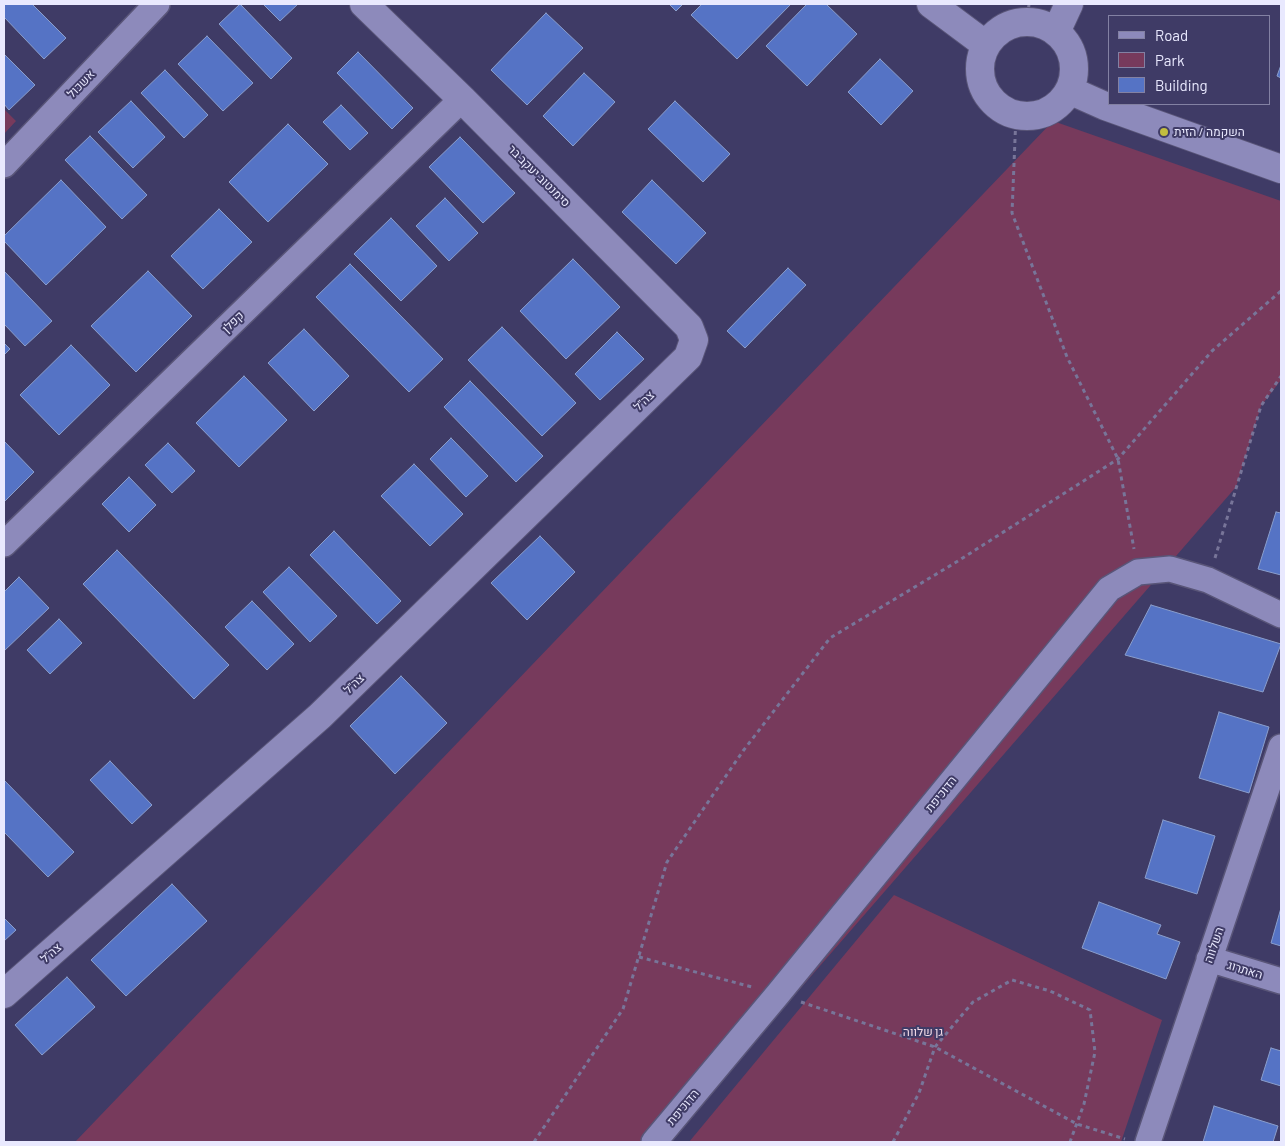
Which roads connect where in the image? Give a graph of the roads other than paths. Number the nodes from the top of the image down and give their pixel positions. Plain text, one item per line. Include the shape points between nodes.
1 (157, 4) edge
2 (364, 4) edge
3 (931, 4) edge
4 (1069, 4) edge
5 (1028, 13) edge
6 (1056, 32) junction
7 (986, 45) junction
8 (1069, 90) junction
9 (462, 99) junction
10 (4, 165) edge
11 (1281, 169) edge
12 (688, 358) joint
13 (4, 544) edge
14 (1281, 615) edge
15 (1281, 747) edge
16 (1210, 959) junction
17 (1281, 981) edge
18 (4, 994) edge
19 (1137, 1141) edge
20 (654, 1142) edge

1 - 10 street, אשכול
2 - 9 street, סימנטוב יעקב בר
3 - 7 street
4 - 6 street
5 - 6 street via 1036,22
5 - 7 street via 1017,23 997,32
6 - 8 street via 1069,48 1074,66
7 - 8 street via 981,57 980,76 985,92 1005,112 1016,116 1042,114 1062,100
8 - 11 street
9 - 12 street, סימנטוב יעקב בר via 688,327 694,340
9 - 13 street, קפלן
12 - 18 street, צה"ל via 320,716
14 - 20 street, הדוכיפת via 1208,580 1170,569 1138,572 1109,589
15 - 16 street, השלווה
16 - 17 street, האתרוג
16 - 19 street, השלווה

